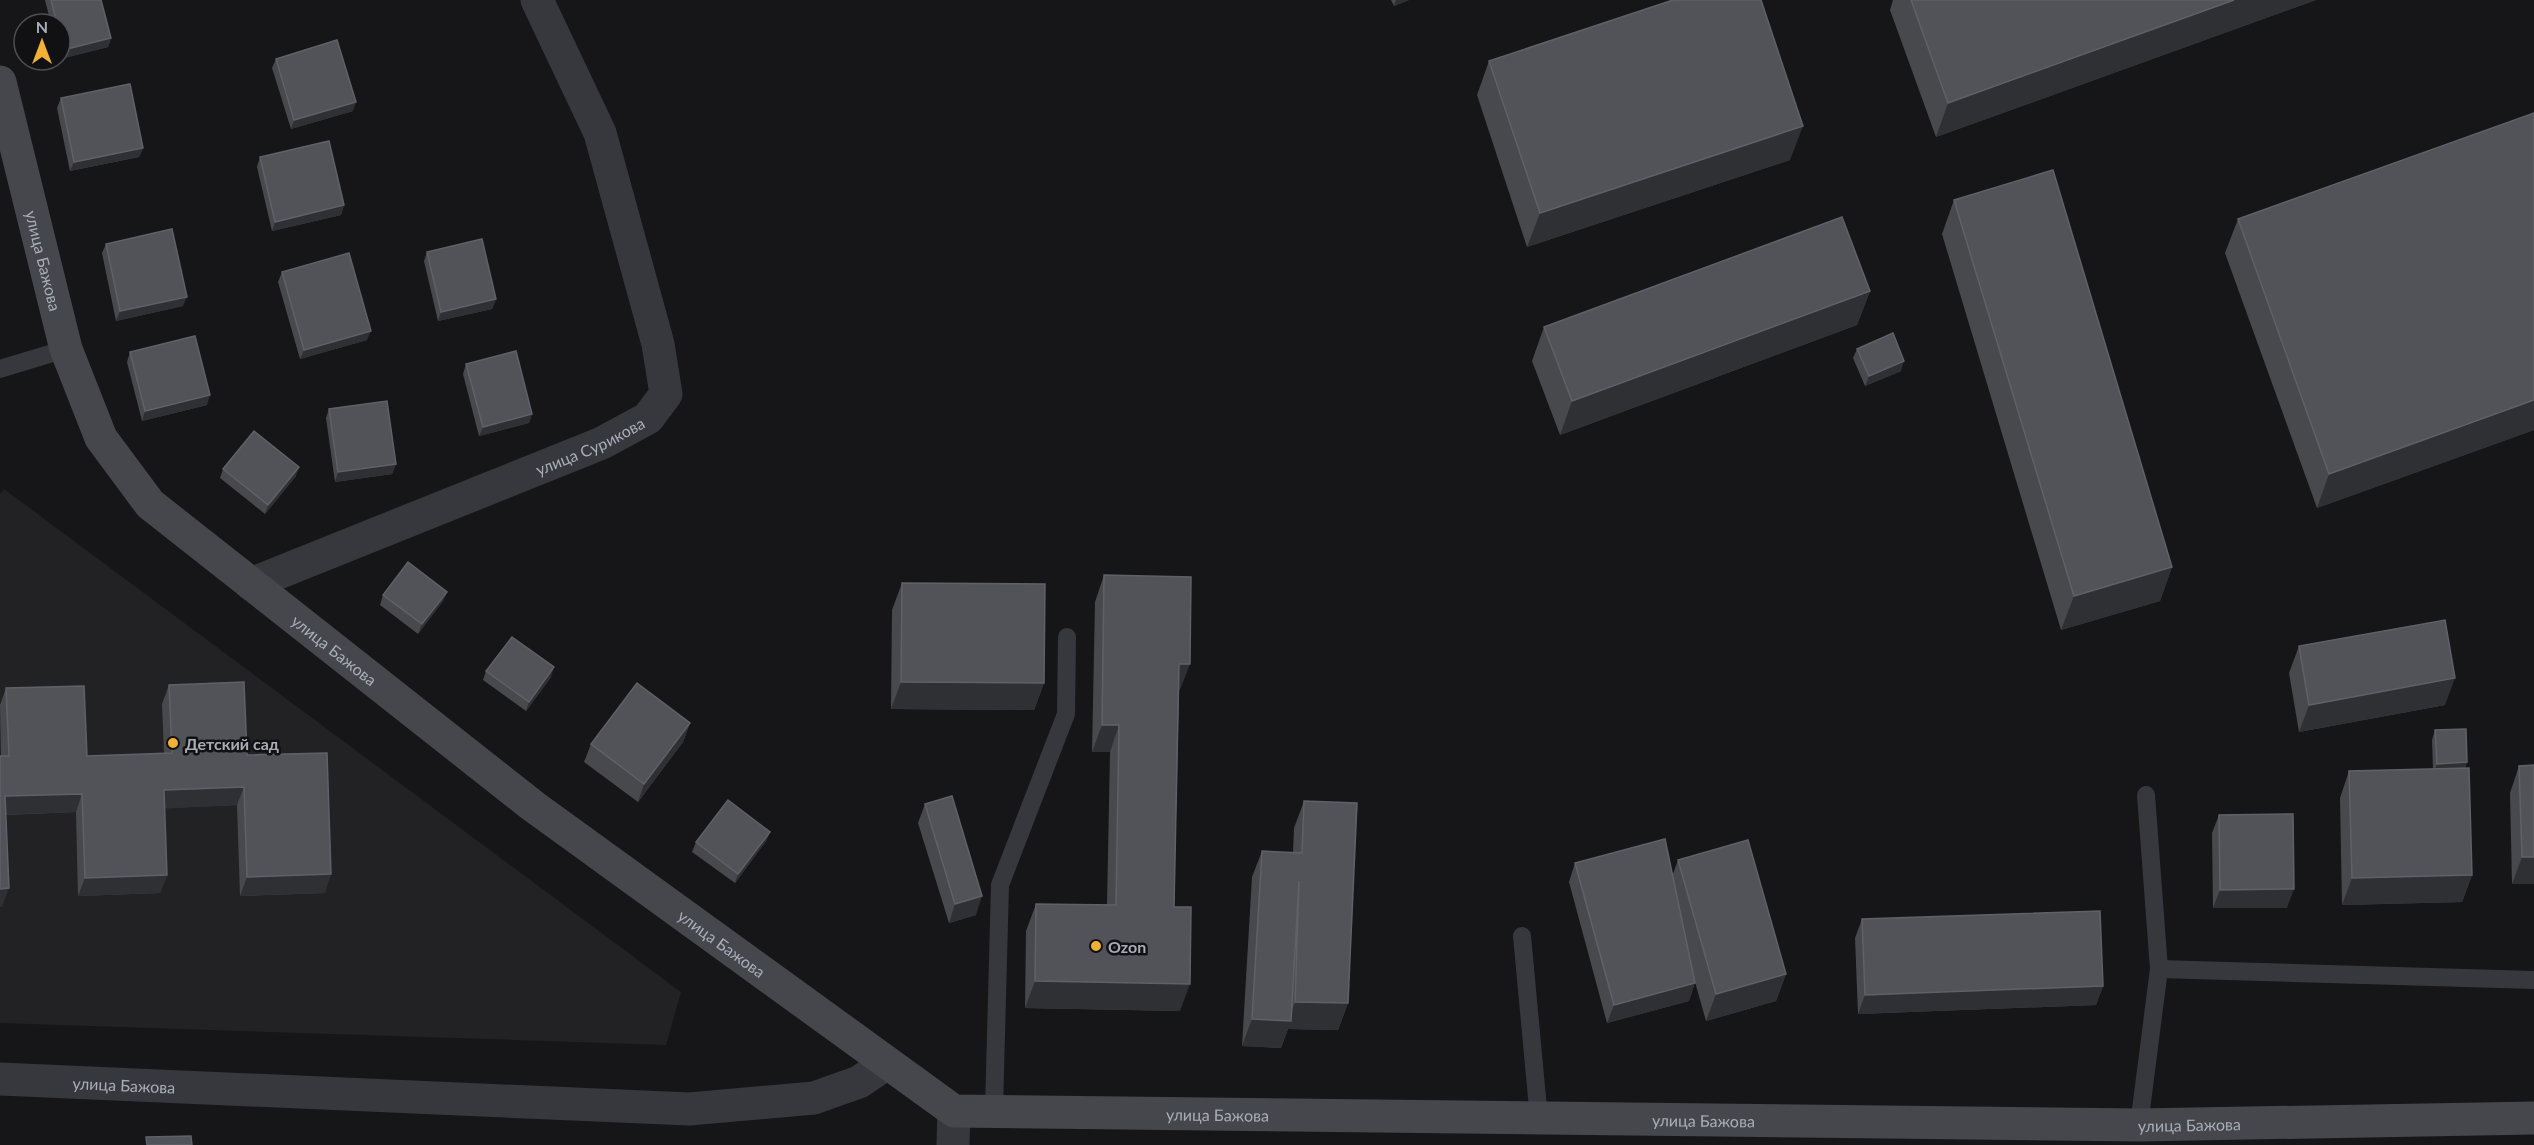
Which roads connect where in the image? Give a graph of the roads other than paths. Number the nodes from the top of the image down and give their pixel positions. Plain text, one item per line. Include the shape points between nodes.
1 (537, 0) edge
2 (0, 82) edge
3 (66, 349) junction
4 (0, 369) edge
5 (251, 584) junction
6 (1067, 637) dead end
7 (2146, 795) dead end
8 (1522, 936) dead end
9 (2159, 969) junction
10 (2534, 980) edge
11 (887, 1063) junction
12 (0, 1079) edge
13 (994, 1109) junction
14 (954, 1111) junction
15 (2534, 1118) edge
16 (1539, 1119) junction
17 (2139, 1135) edge
18 (953, 1145) edge

1 - 5 street, улица Сурикова via 600,133 658,344 666,394 648,418 602,443
2 - 3 main road, улица Бажова
3 - 4 lane
3 - 5 main road, улица Бажова via 101,438 150,504
5 - 11 main road, улица Бажова via 533,806
6 - 13 lane via 1066,714 1000,885
7 - 9 lane
8 - 16 lane
9 - 10 lane
9 - 17 lane
11 - 12 street, улица Бажова via 859,1082 814,1098 689,1109
11 - 14 main road, улица Бажова
13 - 14 main road, улица Бажова
13 - 16 main road, улица Бажова
14 - 18 street
15 - 17 main road, улица Бажова
16 - 17 main road, улица Бажова

